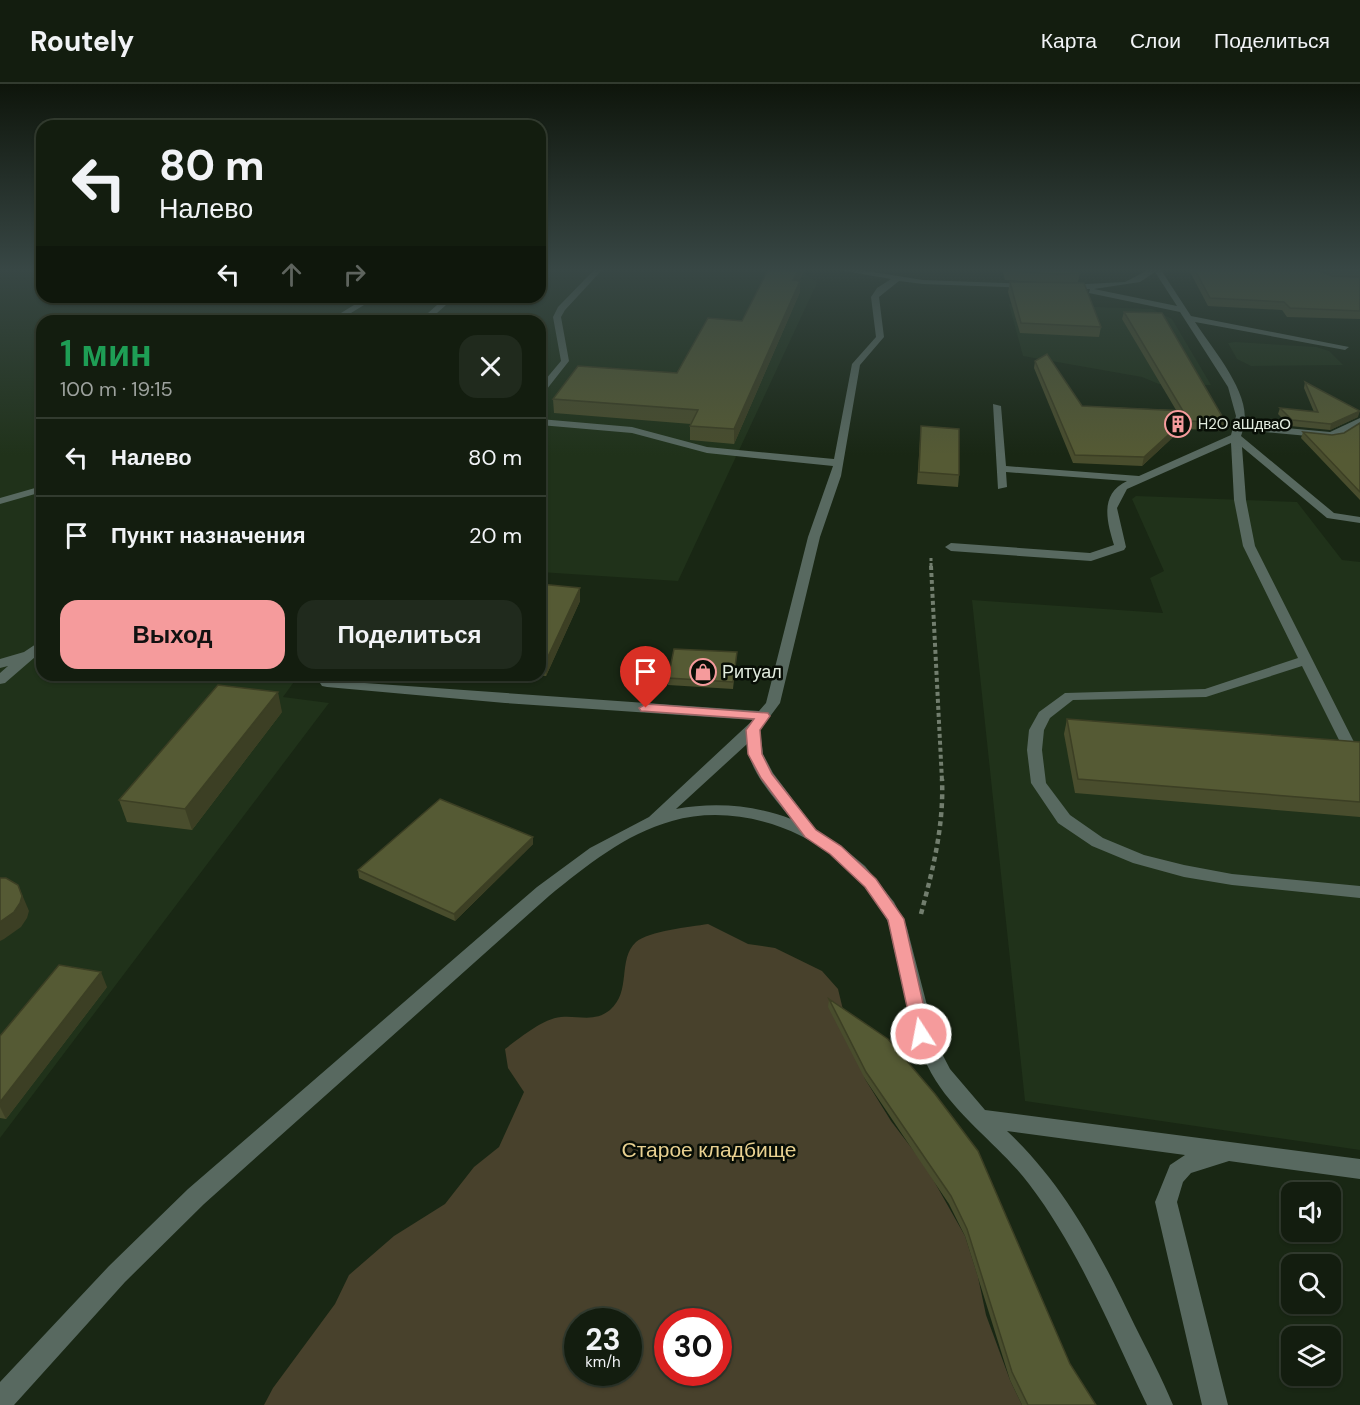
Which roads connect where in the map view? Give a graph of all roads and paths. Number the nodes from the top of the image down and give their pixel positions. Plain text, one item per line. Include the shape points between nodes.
1 (560, 332) edge
2 (879, 332) edge
3 (1197, 332) edge
4 (1270, 332) edge
5 (1344, 347) dead end
6 (546, 383) edge
7 (996, 406) dead end
8 (1360, 421) edge
9 (546, 423) edge
10 (1238, 432) junction
11 (838, 463) junction
12 (1002, 469) junction
13 (1140, 479) junction
14 (1002, 487) dead end
15 (36, 491) edge
16 (0, 501) edge
17 (1360, 520) edge
18 (951, 547) joint
19 (36, 649) edge
20 (36, 650) edge
21 (1306, 660) junction
22 (0, 664) edge
23 (0, 680) edge
24 (327, 683) dead end
25 (764, 716) junction
26 (753, 730) junction
27 (1347, 742) edge
28 (656, 820) junction
29 (810, 833) junction
30 (1360, 892) edge
31 (907, 962) junction
32 (980, 1118) junction
33 (1236, 1153) junction
34 (1360, 1169) edge
35 (0, 1401) edge
36 (1160, 1405) edge
37 (1215, 1405) edge

1 - 6 street via 565,361
2 - 11 street via 880,337 856,364
3 - 10 street via 1233,387 1238,400
4 - 5 street
7 - 12 street
8 - 10 street via 1330,435
9 - 11 street via 632,430 707,450
10 - 13 street
10 - 17 street via 1317,507 1331,516
10 - 21 street via 1240,500 1249,546
11 - 25 street via 814,537 773,704
12 - 13 street
12 - 14 street
13 - 18 street via 1113,496 1110,509 1120,547 1111,552 1091,557
15 - 16 street
18 - 31 path via 936,548 930,553 944,808 937,854
19 - 22 street
20 - 23 street
21 - 27 street
21 - 30 street via 1206,693 1070,696 1053,706 1035,726 1034,751 1040,788 1060,815 1084,836 1128,855 1230,879
24 - 25 street
25 - 26 street
26 - 28 street
26 - 29 street via 755,754 766,775
28 - 29 street via 700,811 744,812 777,818
28 - 35 street via 610,842 548,890 264,1135 119,1272
29 - 31 street via 871,883 896,919
31 - 32 street via 921,1034 944,1077
32 - 33 street
32 - 36 street via 1035,1174 1077,1236
33 - 34 street
33 - 37 street via 1189,1161 1172,1177 1166,1202

